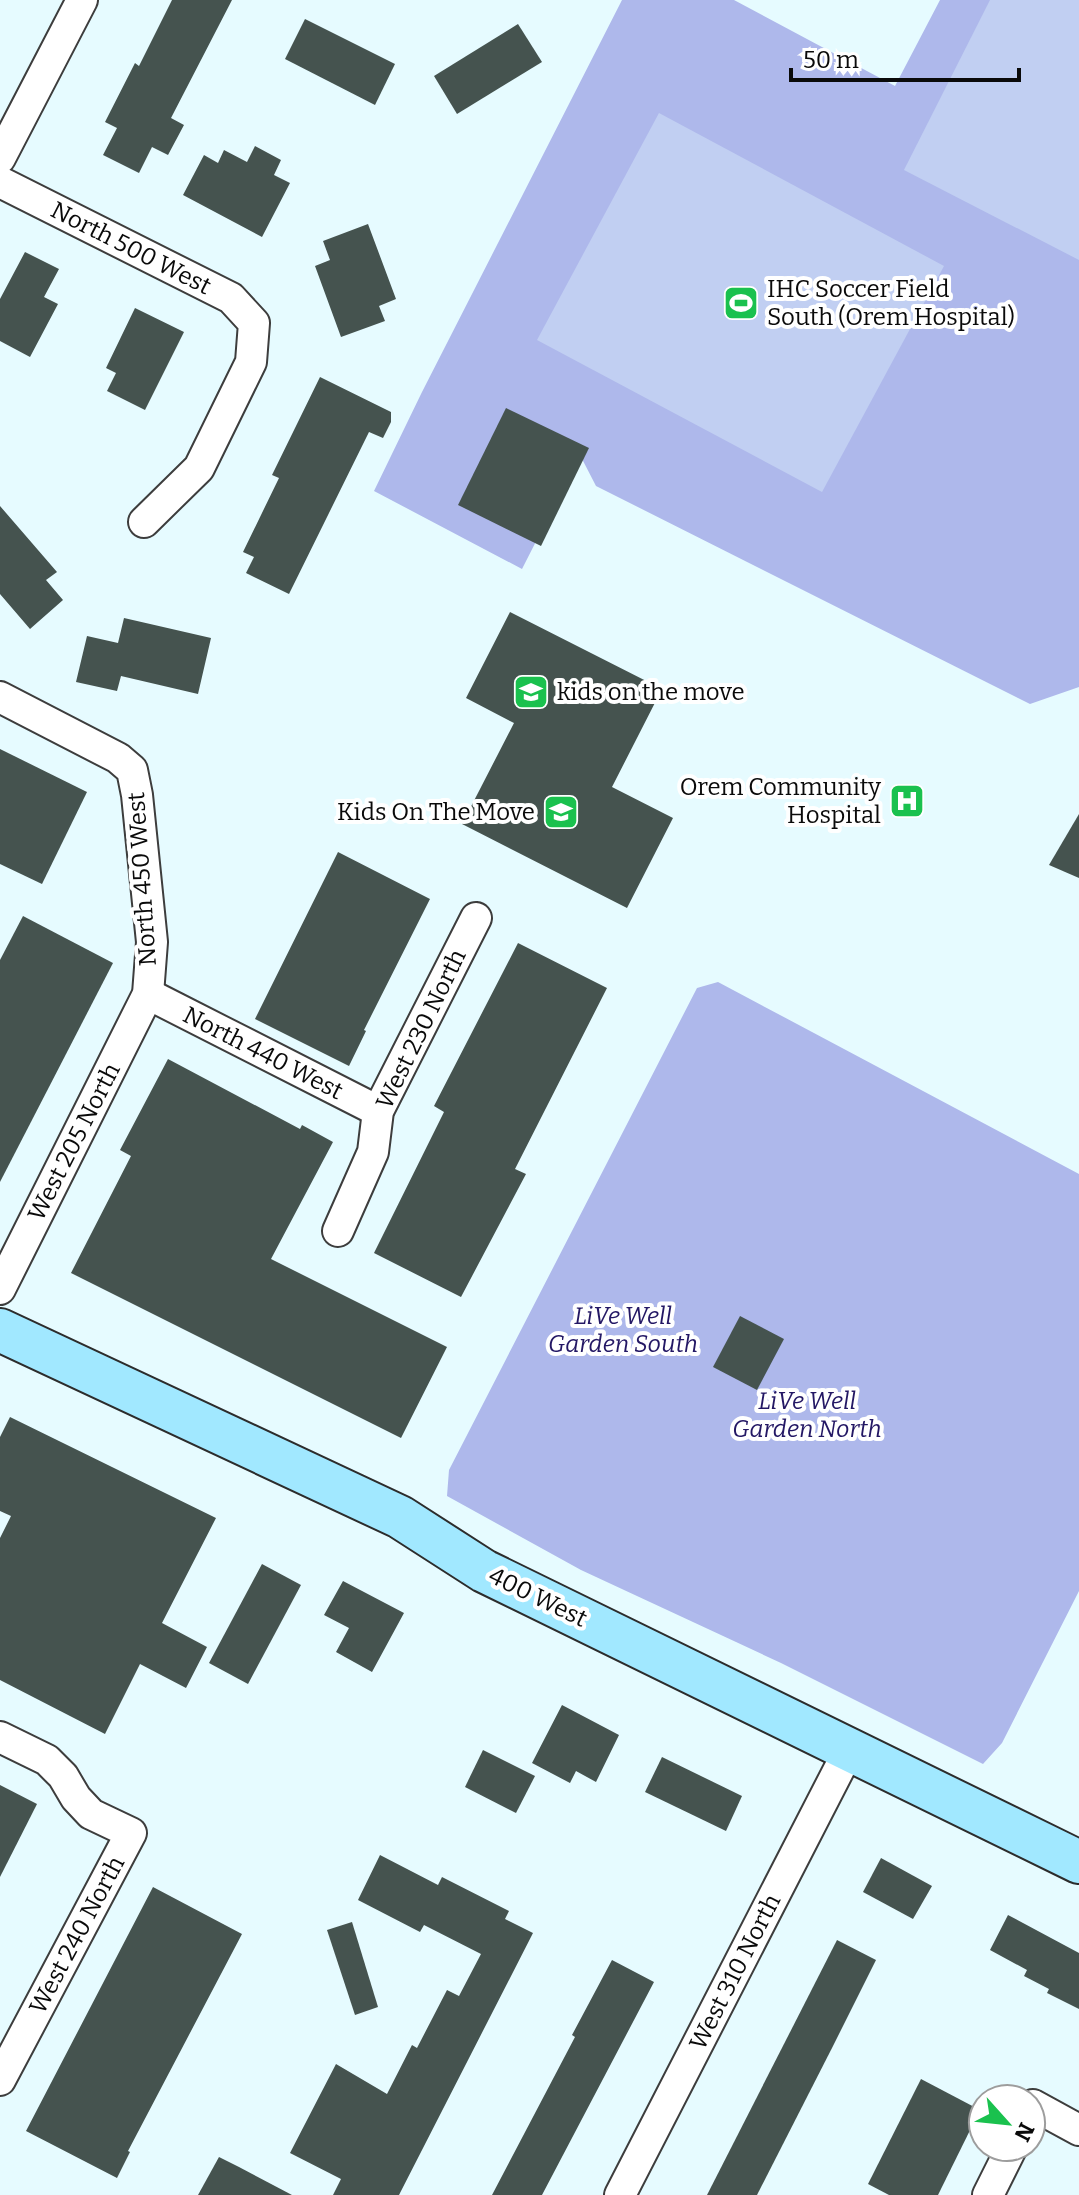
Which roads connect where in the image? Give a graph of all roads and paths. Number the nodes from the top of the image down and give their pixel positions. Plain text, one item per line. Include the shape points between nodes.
1 (82, 0) edge
2 (0, 158) edge
3 (0, 182) edge
4 (144, 522) dead end
5 (0, 697) edge
6 (476, 918) dead end
7 (148, 994) junction
8 (378, 1111) junction
9 (338, 1231) dead end
10 (0, 1289) edge
11 (0, 1330) edge
12 (0, 1737) edge
13 (850, 1748) junction
14 (1079, 1862) edge
15 (0, 2080) edge
16 (1047, 2115) edge
17 (1079, 2130) edge
18 (1004, 2163) edge
19 (620, 2195) edge
20 (988, 2195) edge

1 - 2 street
3 - 4 street, North 500 West via 231,298 254,323 251,362 199,468
5 - 7 street, North 450 West via 132,770 152,942
6 - 8 street, West 230 North
7 - 8 street, North 440 West
7 - 10 street, West 205 North
8 - 9 street, West 230 North via 373,1152
11 - 13 main road, 400 West via 400,1517 484,1571
12 - 15 street, West 240 North via 47,1760 91,1814 131,1833
13 - 14 main road, 400 West
13 - 19 street, West 310 North
16 - 17 street
18 - 20 street

